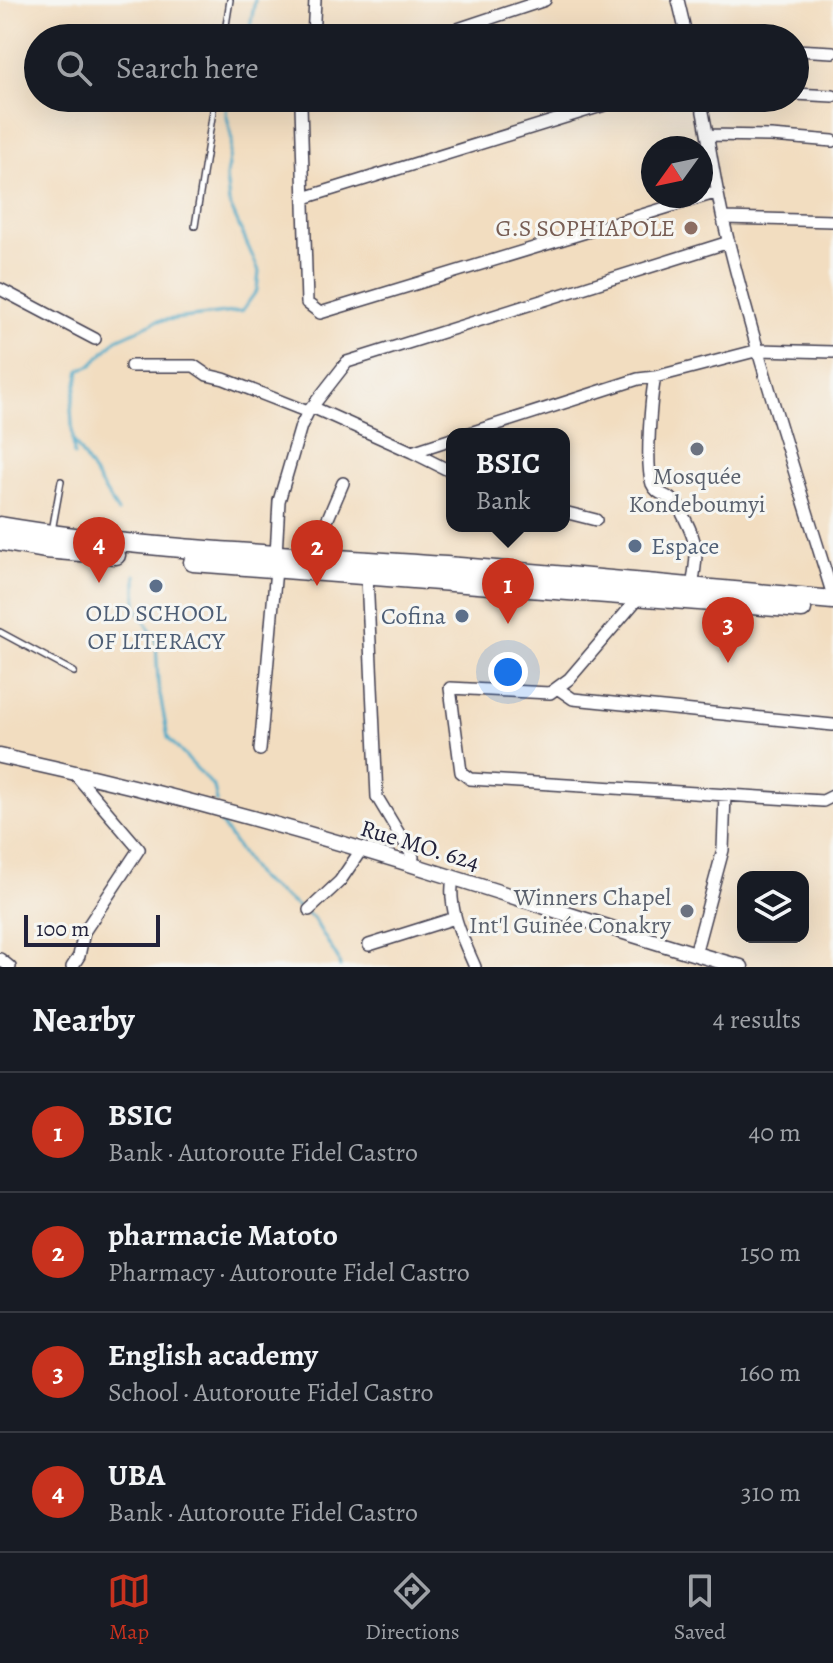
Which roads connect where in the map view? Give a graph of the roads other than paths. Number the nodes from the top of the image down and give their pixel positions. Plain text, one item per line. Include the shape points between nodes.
1 (230, 0) edge
2 (315, 0) edge
3 (545, 0) edge
4 (678, 0) edge
5 (226, 24) edge
6 (314, 24) edge
7 (473, 24) edge
8 (684, 24) edge
9 (809, 51) edge
10 (833, 52) edge
11 (809, 95) edge
12 (833, 96) edge
13 (213, 112) edge
14 (301, 112) edge
15 (582, 112) edge
16 (703, 112) edge
17 (708, 135) junction
18 (833, 141) edge
19 (718, 192) junction
20 (304, 198) junction
21 (723, 218) junction
22 (833, 221) edge
23 (195, 226) dead end
24 (729, 242) junction
25 (0, 289) edge
26 (95, 339) dead end
27 (759, 350) junction
28 (833, 352) edge
29 (131, 366) dead end
30 (655, 377) junction
31 (310, 409) junction
32 (486, 428) edge
33 (446, 441) edge
34 (412, 452) junction
35 (446, 469) edge
36 (61, 481) dead end
37 (343, 483) dead end
38 (570, 514) edge
39 (596, 520) dead end
40 (0, 526) edge
41 (51, 534) junction
42 (0, 541) edge
43 (319, 559) junction
44 (276, 562) junction
45 (367, 576) junction
46 (692, 594) junction
47 (640, 596) junction
48 (833, 598) edge
49 (833, 612) edge
50 (0, 632) edge
51 (74, 672) dead end
52 (557, 688) junction
53 (833, 725) edge
54 (260, 750) dead end
55 (0, 756) edge
56 (74, 772) junction
57 (725, 794) junction
58 (830, 800) edge
59 (361, 850) junction
60 (411, 865) junction
61 (453, 877) junction
62 (309, 910) dead end
63 (455, 918) junction
64 (369, 945) dead end
65 (695, 954) junction
66 (0, 959) edge
67 (10, 967) edge
68 (72, 967) edge
69 (475, 967) edge
70 (741, 967) edge

1 - 5 lane
2 - 6 street
3 - 7 street
4 - 8 street
9 - 10 street
11 - 12 street
13 - 23 lane
14 - 20 street
15 - 20 street
16 - 17 street
17 - 18 street
17 - 19 street
19 - 20 street via 320,313 307,303
19 - 21 street
21 - 22 street
21 - 24 street
24 - 27 street
24 - 31 street via 347,362
25 - 26 street
27 - 28 street
27 - 30 street
27 - 48 street
29 - 31 street via 194,366
30 - 32 street
30 - 46 street via 652,485 676,503 694,538 698,551
31 - 34 street
31 - 44 street via 279,501
33 - 34 street
34 - 35 street
36 - 41 lane
37 - 43 street via 323,530
38 - 39 street
40 - 41 highway
41 - 44 highway
42 - 44 highway via 45,549
43 - 44 highway
43 - 46 highway via 446,566
44 - 45 highway
44 - 54 street
45 - 47 highway
45 - 60 street via 377,797 413,857
46 - 47 highway
46 - 48 highway
46 - 49 highway
47 - 52 street
50 - 51 lane
52 - 53 street via 573,699
52 - 57 street via 550,693 450,688 461,772 470,779
55 - 56 street, Rue MO. 624
56 - 59 street, Rue MO. 624
56 - 68 street via 139,849 84,932
57 - 58 street
57 - 65 street via 723,850
59 - 60 street, Rue MO. 624
59 - 62 street via 340,881
60 - 61 street, Rue MO. 624
61 - 63 street
61 - 65 street, Rue MO. 624
63 - 64 street
63 - 69 street
65 - 70 street, Rue MO. 624
66 - 67 street

